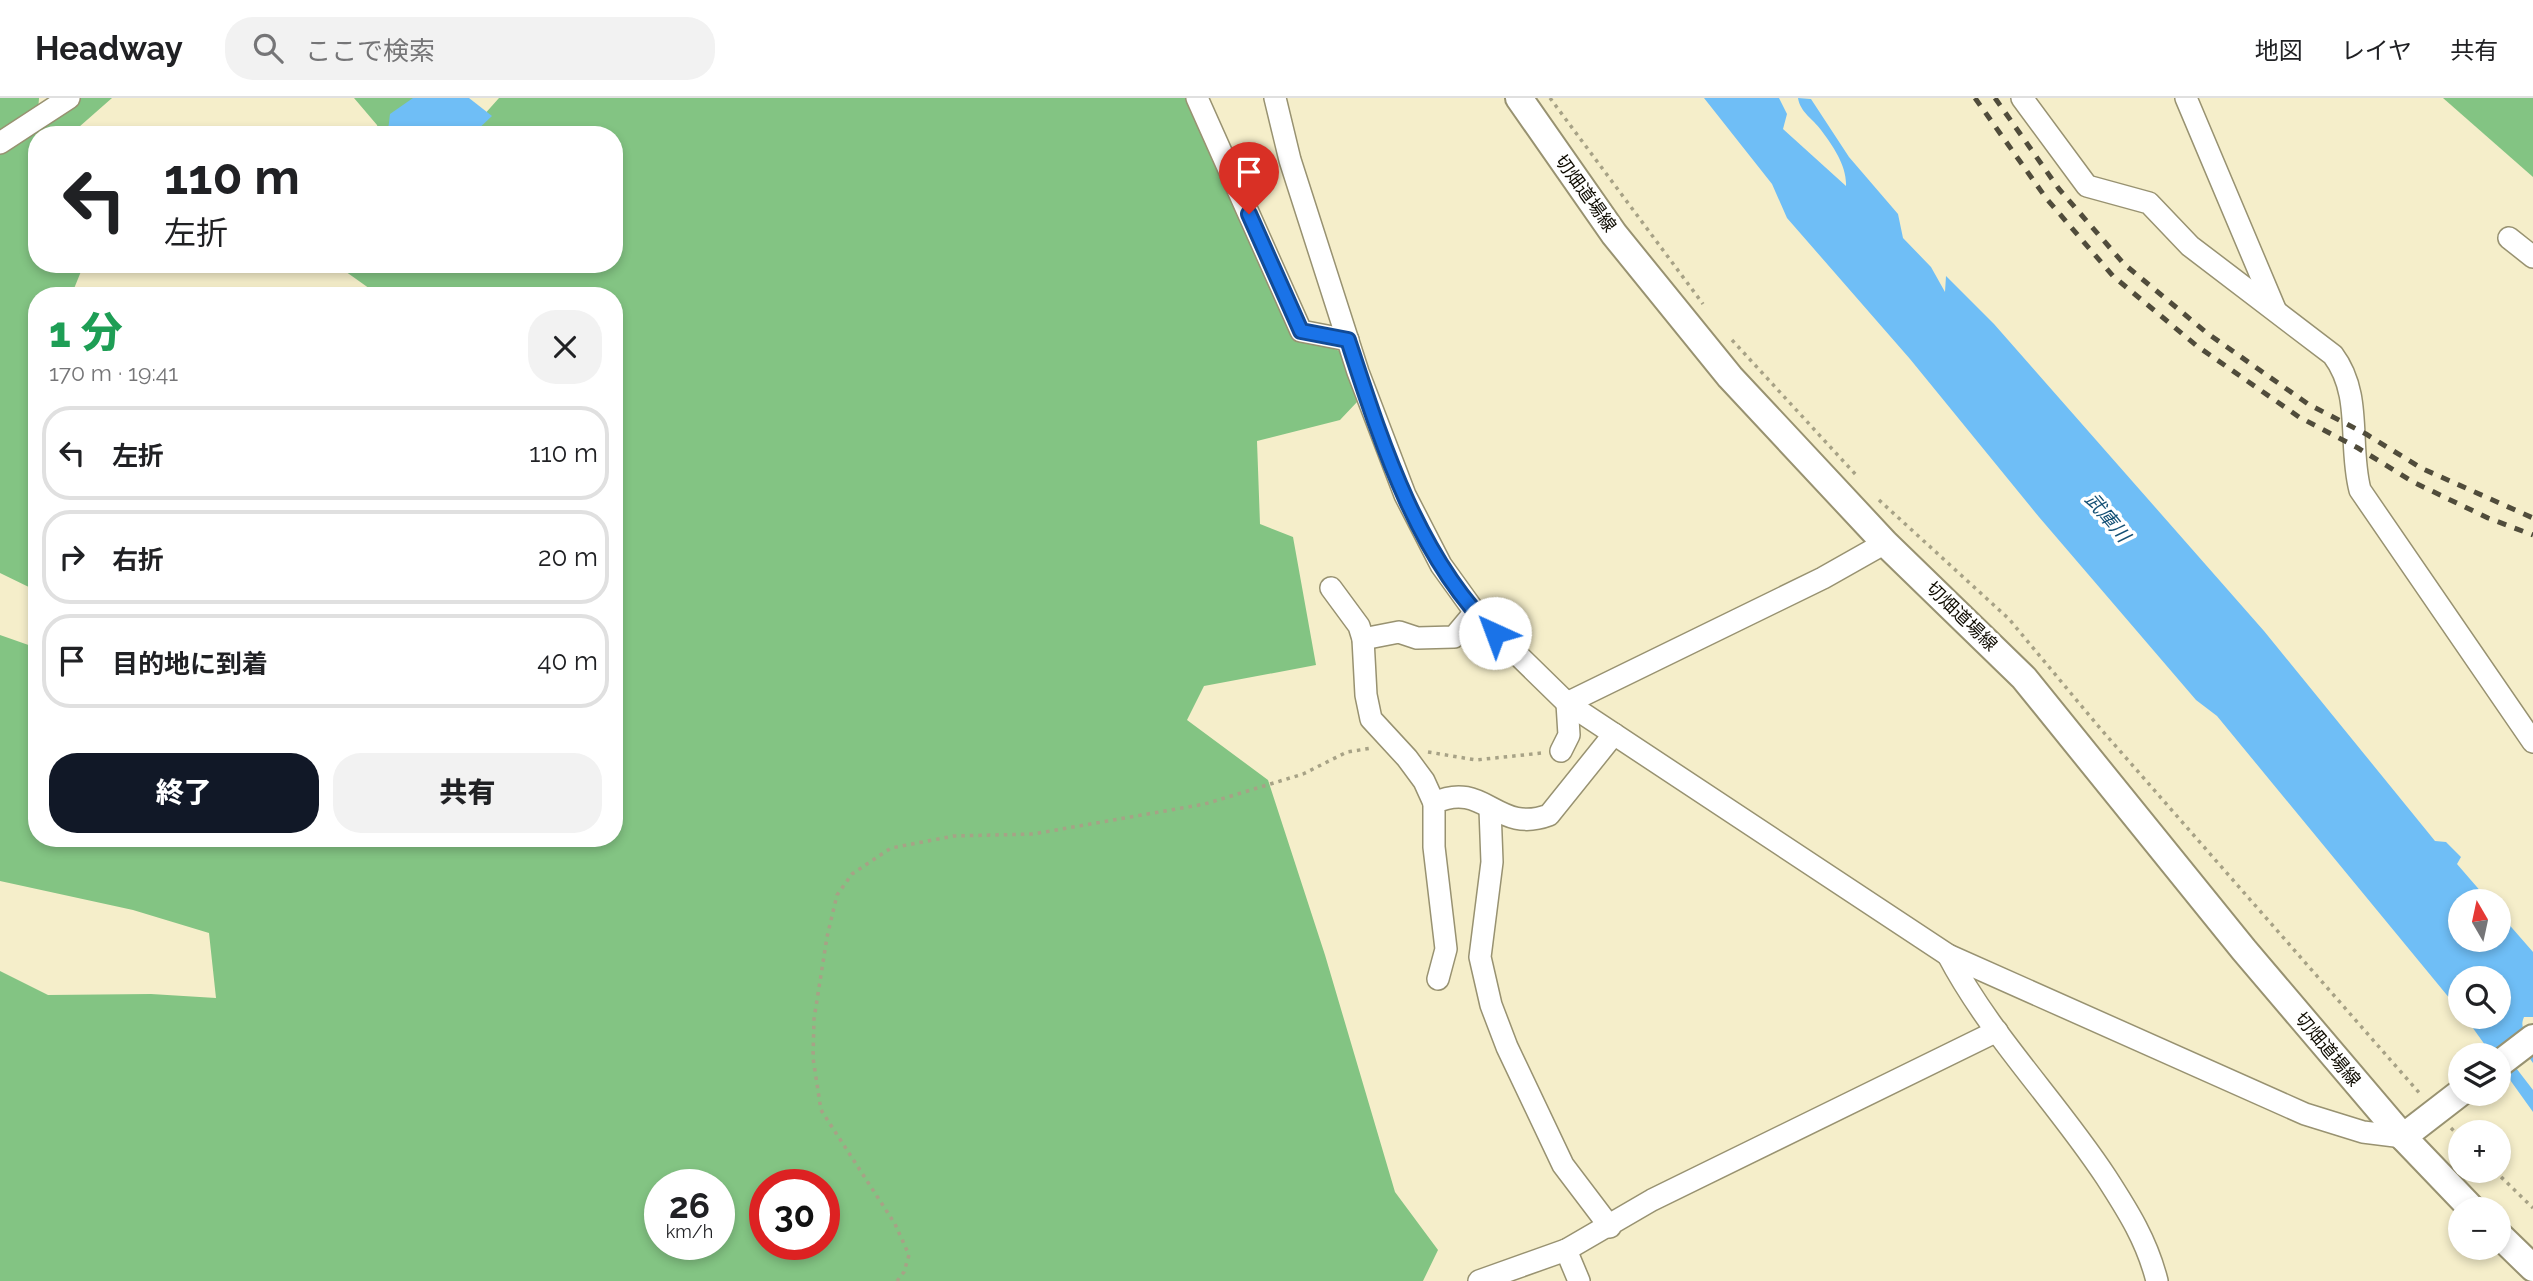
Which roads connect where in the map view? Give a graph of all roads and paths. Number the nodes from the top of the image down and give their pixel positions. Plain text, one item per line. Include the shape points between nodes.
1 (69, 98) edge
2 (1197, 98) edge
3 (1275, 98) edge
4 (1519, 98) edge
5 (2022, 98) edge
6 (2186, 98) edge
7 (0, 143) edge
8 (2510, 237) dead end
9 (2533, 257) edge
10 (2275, 309) junction
11 (1348, 340) junction
12 (1885, 543) junction
13 (1331, 588) dead end
14 (1475, 612) junction
15 (1363, 639) junction
16 (1567, 703) junction
17 (1614, 734) junction
18 (2533, 742) edge
19 (1374, 748) dead end
20 (1561, 751) joint
21 (1426, 752) dead end
22 (1434, 803) junction
23 (1490, 809) junction
24 (1948, 955) junction
25 (1438, 979) dead end
26 (1997, 1031) junction
27 (2533, 1038) edge
28 (2511, 1055) edge
29 (2448, 1102) edge
30 (2403, 1138) junction
31 (2507, 1183) edge
32 (2460, 1197) edge
33 (2533, 1208) edge
34 (1610, 1227) junction
35 (2511, 1247) edge
36 (1566, 1250) junction
37 (2533, 1268) edge
38 (897, 1281) edge
39 (1479, 1281) edge
40 (1579, 1281) edge
41 (2157, 1281) edge

1 - 7 street
2 - 11 street via 1301,331
3 - 11 street via 1290,160
4 - 12 main road, 切畑道場線 via 1614,234 1730,377
5 - 10 street via 2087,186 2149,203 2190,246
6 - 10 street
8 - 9 street
10 - 18 street via 2333,355 2346,371 2360,490
11 - 14 street via 1405,495 1441,565
12 - 16 street via 1823,579
12 - 30 main road, 切畑道場線 via 2024,678
13 - 15 street via 1359,626
14 - 15 street via 1454,637 1426,639 1399,632
14 - 16 street
15 - 22 street via 1371,719 1413,766
16 - 17 street
16 - 20 street via 1569,735
17 - 23 street via 1549,815 1534,821 1516,820
17 - 24 street
19 - 38 path via 1347,752 1303,774 1205,804 1033,834 954,836 891,848 852,874 837,895 827,937 813,1058 821,1110 895,1224 909,1255
20 - 21 path via 1476,760
22 - 23 street via 1460,795 1477,799
22 - 25 street via 1434,847 1446,949
23 - 34 street via 1492,862 1480,957 1491,1005 1563,1165
24 - 26 street via 1969,996
24 - 30 street via 2305,1114 2363,1132
26 - 34 street via 1652,1200
26 - 41 street via 2075,1131 2137,1224
27 - 28 main road
29 - 30 main road
30 - 32 main road, 切畑道場線
31 - 33 path
34 - 36 street
35 - 37 main road
36 - 39 street
36 - 40 street

